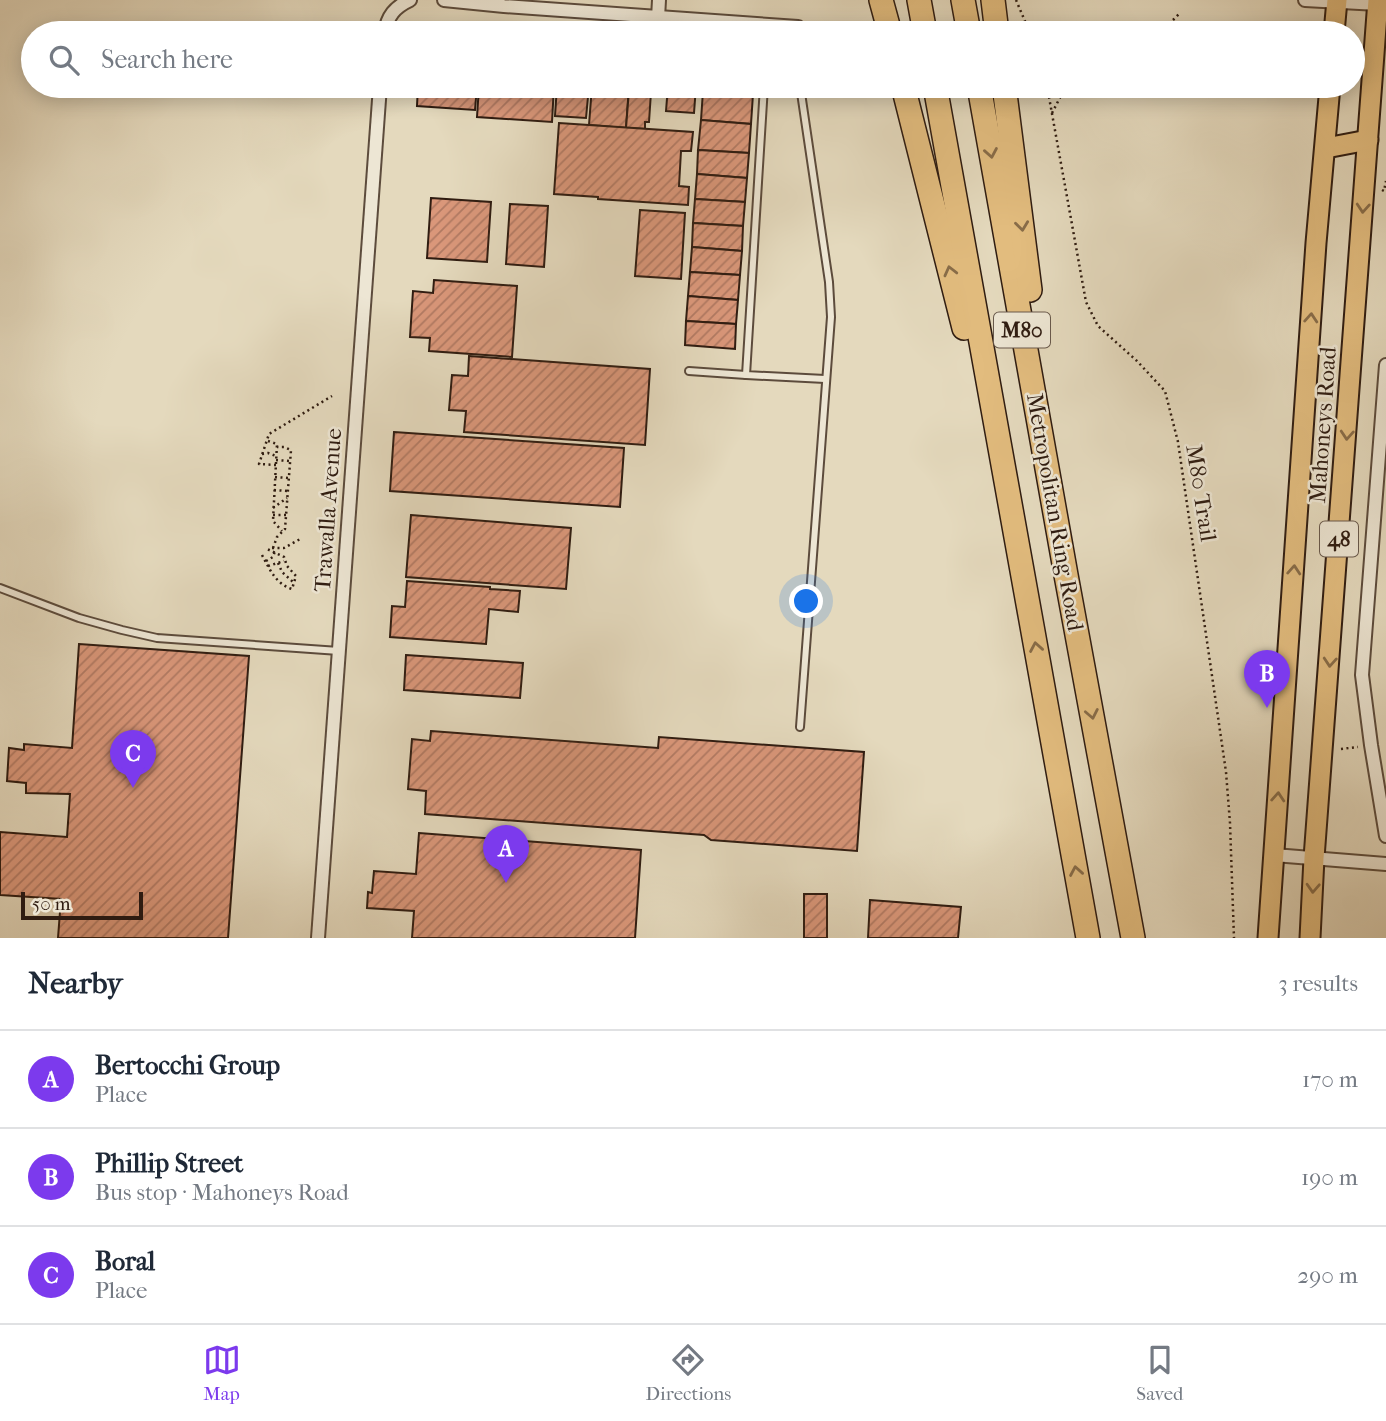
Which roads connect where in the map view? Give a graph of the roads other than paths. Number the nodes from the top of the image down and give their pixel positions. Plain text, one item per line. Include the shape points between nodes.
1 (411, 0) edge
2 (444, 0) edge
3 (659, 0) edge
4 (881, 0) edge
5 (919, 0) edge
6 (963, 0) edge
7 (993, 0) edge
8 (1305, 0) edge
9 (1336, 1) edge
10 (1378, 2) edge
11 (658, 18) junction
12 (388, 21) edge
13 (688, 21) edge
14 (887, 21) edge
15 (923, 21) edge
16 (967, 21) edge
17 (996, 21) edge
18 (1335, 21) edge
19 (379, 98) edge
20 (763, 98) edge
21 (802, 98) edge
22 (906, 98) edge
23 (937, 98) edge
24 (981, 98) edge
25 (1006, 98) edge
26 (1329, 98) edge
27 (1368, 140) junction
28 (1326, 148) junction
29 (1386, 365) edge
30 (689, 372) dead end
31 (746, 375) junction
32 (825, 379) junction
33 (1015, 527) junction
34 (1066, 575) junction
35 (0, 588) edge
36 (339, 651) junction
37 (800, 727) dead end
38 (1386, 836) edge
39 (1274, 855) junction
40 (1314, 858) junction
41 (1386, 864) edge
42 (318, 938) edge
43 (1088, 938) edge
44 (1133, 938) edge
45 (1268, 938) edge
46 (1310, 938) edge

1 - 12 street via 394,10
2 - 11 street
3 - 11 street
4 - 14 highway
5 - 15 highway
6 - 16 highway
7 - 17 highway
8 - 9 street
9 - 10 street
9 - 18 main road
10 - 27 main road, Mahoneys Road / 48
11 - 13 street
19 - 36 street, Trawalla Avenue
20 - 31 lane
21 - 32 lane via 829,282
33 -> 22 highway
23 - 33 highway, Metropolitan Ring Road / M80
24 -> 34 highway, Metropolitan Ring Road / M80
25 -> 34 highway
26 - 28 main road, Mahoneys Road / 48
27 - 28 main road
27 -> 40 main road, Mahoneys Road / 48
39 -> 28 main road, Mahoneys Road / 48
29 - 38 street via 1362,675
30 - 31 lane
31 - 32 lane
32 - 37 lane
43 -> 33 highway, Metropolitan Ring Road / M80
34 -> 44 highway, Metropolitan Ring Road / M80
35 - 36 lane via 79,618 158,638
36 - 42 street, Trawalla Avenue
39 - 40 street
39 - 45 main road, Mahoneys Road / 48
40 - 41 street
40 -> 46 main road, Mahoneys Road / 48

